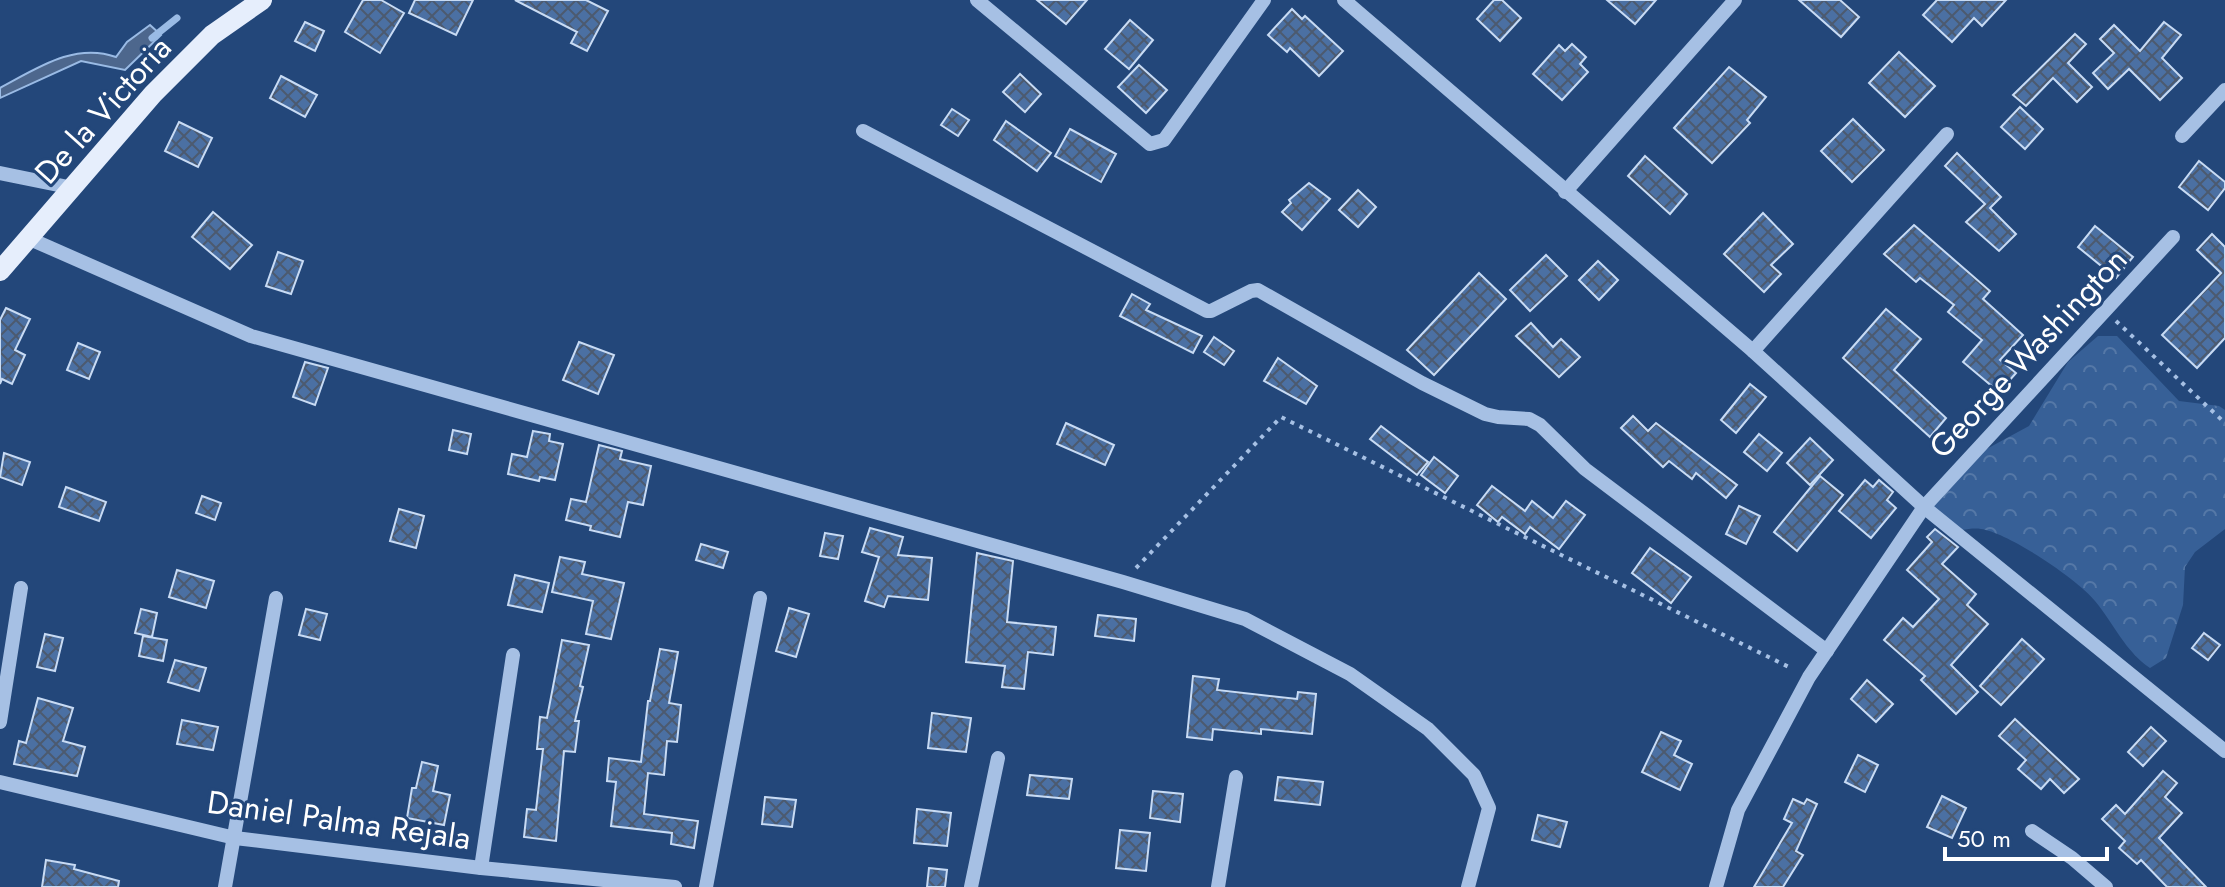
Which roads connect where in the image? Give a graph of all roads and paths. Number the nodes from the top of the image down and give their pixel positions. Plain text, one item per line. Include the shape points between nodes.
1 (262, 0) edge
2 (1264, 0) edge
3 (1735, 0) edge
4 (1348, 1) edge
5 (987, 3) edge
6 (2225, 90) edge
7 (863, 131) dead end
8 (1947, 134) dead end
9 (2182, 136) dead end
10 (0, 173) edge
11 (73, 188) junction
12 (1565, 192) junction
13 (2173, 237) dead end
14 (30, 239) junction
15 (0, 271) edge
16 (2104, 310) junction
17 (1753, 351) junction
18 (2225, 423) edge
19 (1924, 507) junction
20 (1123, 582) junction
21 (21, 588) dead end
22 (276, 598) dead end
23 (760, 598) dead end
24 (1827, 651) junction
25 (513, 655) dead end
26 (1809, 677) junction
27 (0, 722) edge
28 (2225, 751) edge
29 (998, 758) dead end
30 (1236, 777) dead end
31 (0, 782) edge
32 (2032, 831) dead end
33 (235, 838) junction
34 (481, 868) junction
35 (225, 887) edge
36 (675, 887) edge
37 (706, 887) edge
38 (971, 887) edge
39 (1218, 887) edge
40 (1468, 887) edge
41 (1716, 887) edge
42 (2106, 887) edge

1 - 11 main road, De la Victoria via 212,35
2 - 5 street via 1164,140 1150,144
3 - 12 street
4 - 12 street
6 - 9 street
7 - 24 street via 1207,311 1258,290 1485,414 1529,419 1585,469
8 - 17 street
10 - 11 street
11 - 14 main road, De la Victoria
12 - 17 street
13 - 16 street, George Washington
14 - 15 main road, De la Victoria
14 - 20 street via 251,336
16 - 18 path
16 - 19 street, George Washington
17 - 19 street
19 - 24 street, George Washington
19 - 28 street
20 - 26 path via 1281,417
20 - 40 street via 1245,619 1350,674 1428,729 1474,775 1489,808
21 - 27 street
22 - 33 street
23 - 37 street
24 - 26 street, George Washington
25 - 34 street
26 - 41 street, George Washington via 1738,810
29 - 38 street
30 - 39 street
31 - 33 street, Daniel Palma Rejala
32 - 42 street
33 - 34 street, Daniel Palma Rejala
33 - 35 street
34 - 36 street, Daniel Palma Rejala

